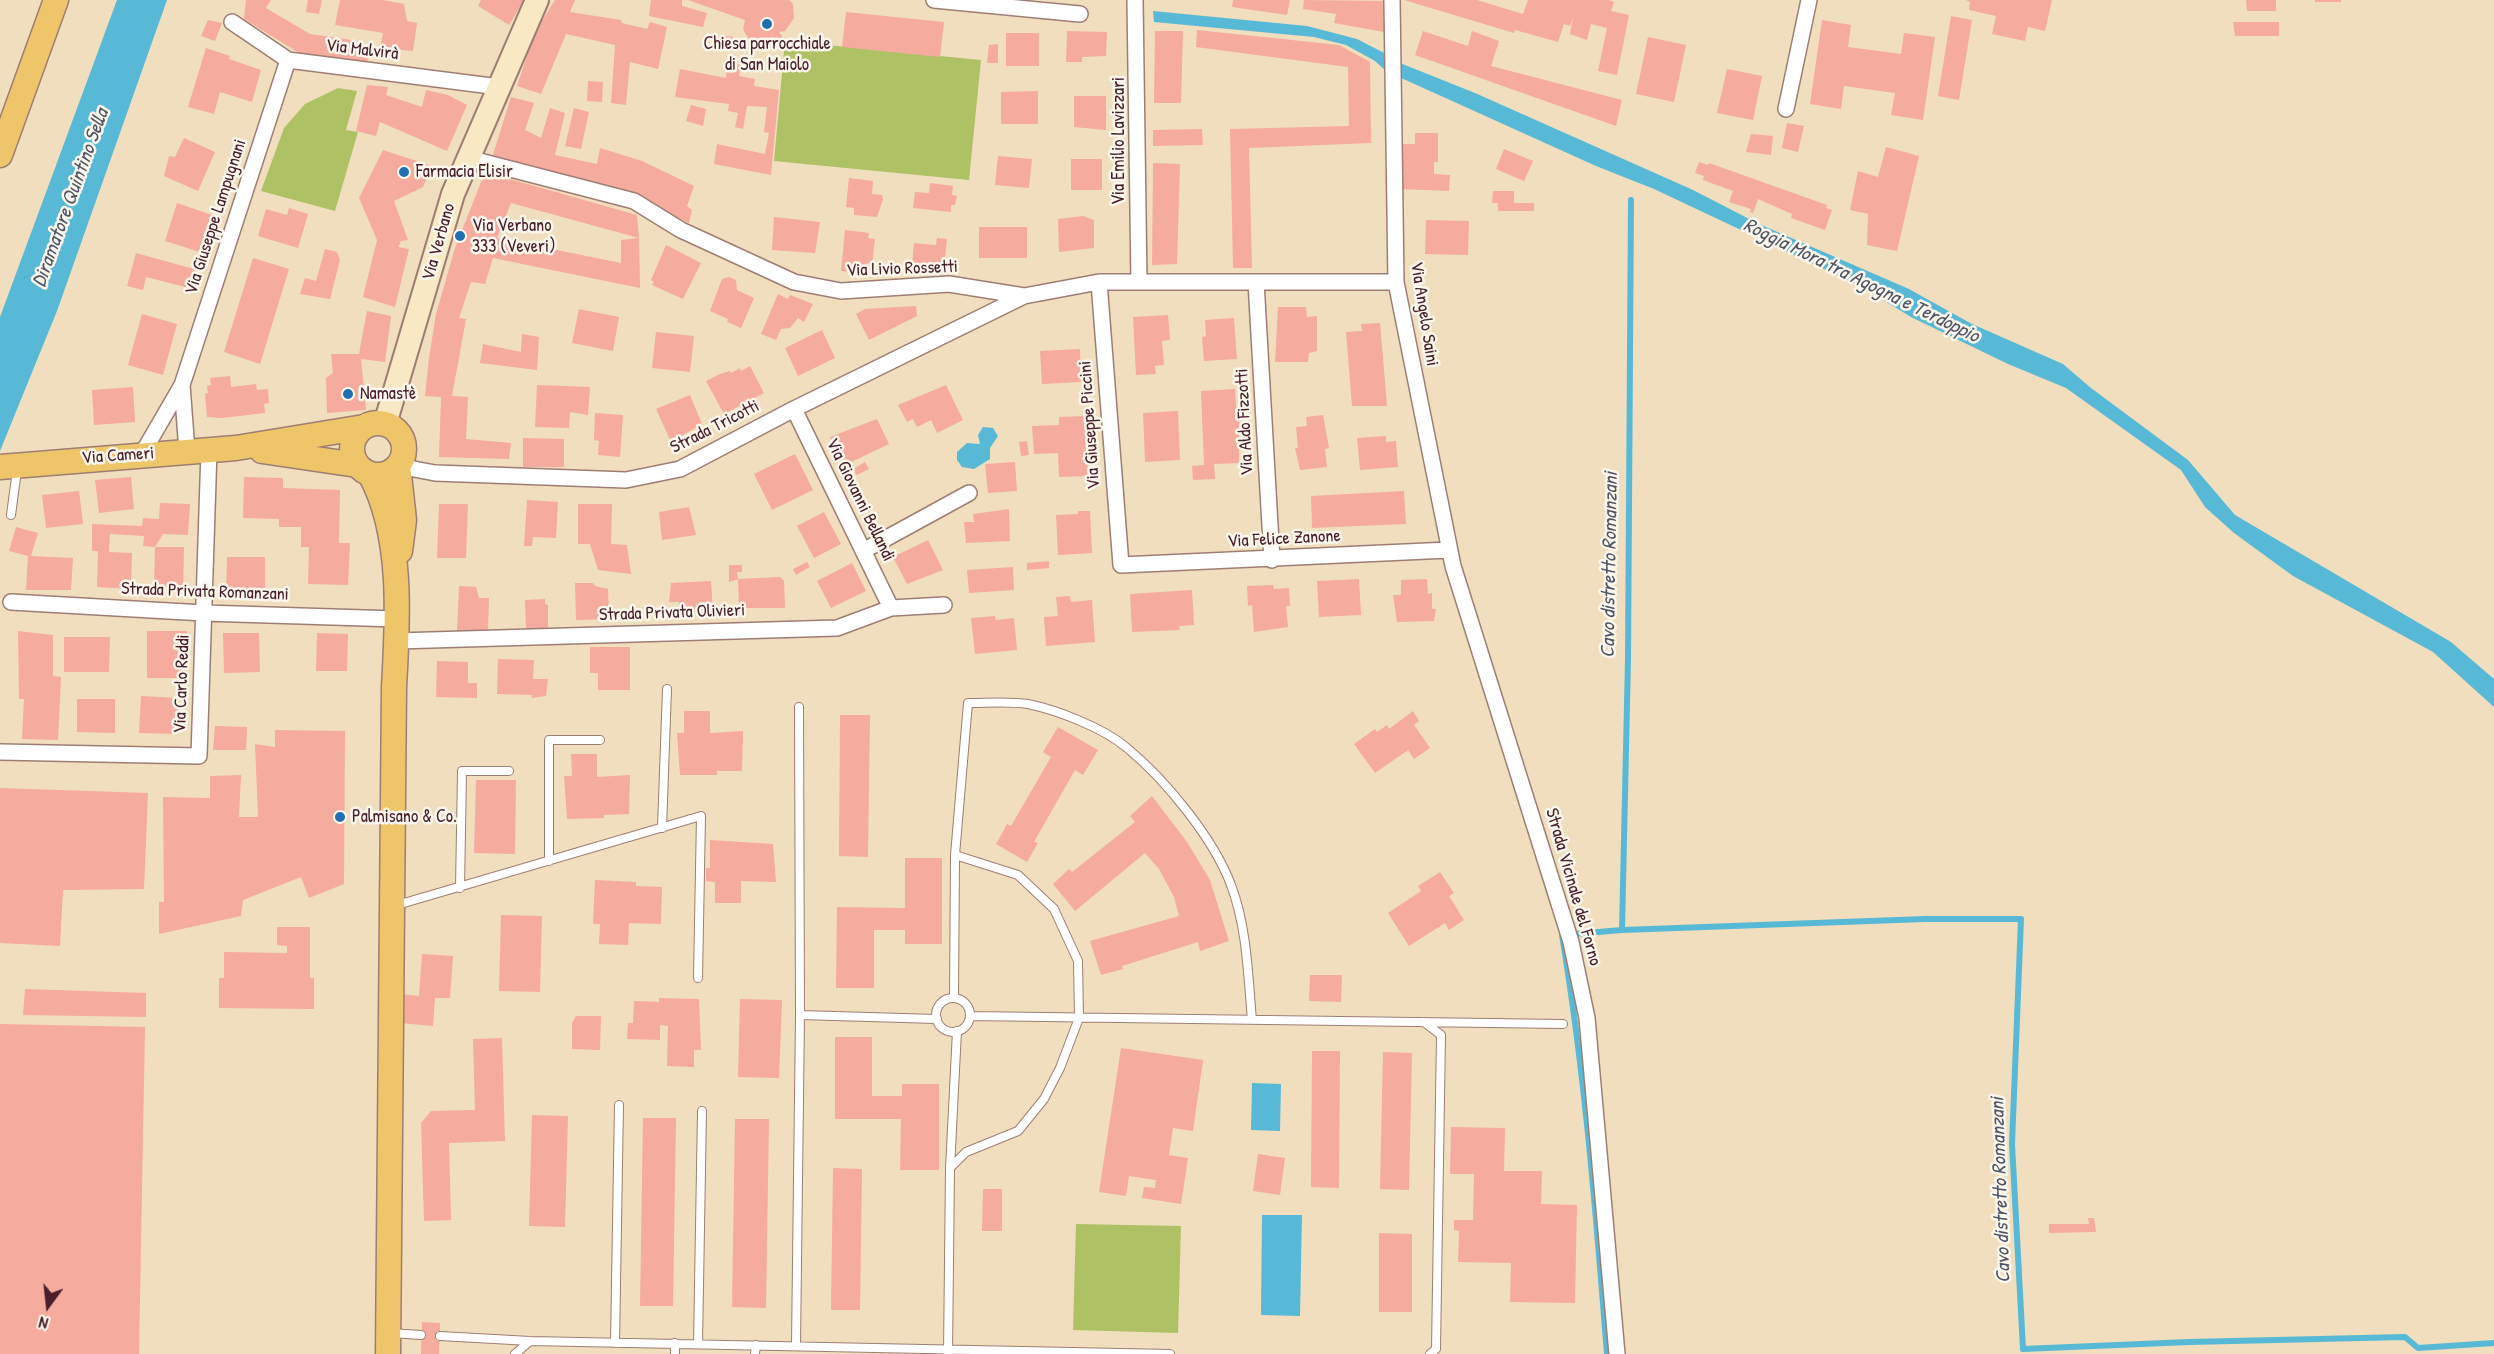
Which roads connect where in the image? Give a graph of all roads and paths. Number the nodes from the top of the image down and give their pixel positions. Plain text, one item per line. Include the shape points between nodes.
1 (56, 0) edge
2 (537, 0) edge
3 (934, 0) edge
4 (1136, 0) edge
5 (1392, 0) edge
6 (1809, 0) edge
7 (1080, 15) dead end
8 (232, 22) dead end
9 (288, 60) junction
10 (499, 87) junction
11 (1786, 109) dead end
12 (0, 155) edge
13 (468, 158) junction
14 (1099, 282) junction
15 (1139, 282) junction
16 (1256, 282) junction
17 (1396, 282) junction
18 (1024, 296) junction
19 (182, 385) junction
20 (794, 409) junction
21 (374, 425) junction
22 (236, 448) junction
23 (198, 450) junction
24 (142, 454) junction
25 (8, 466) edge
26 (398, 466) junction
27 (363, 469) junction
28 (969, 493) dead end
29 (10, 515) dead end
30 (1449, 550) junction
31 (863, 552) junction
32 (1272, 560) junction
33 (1121, 565) joint
34 (396, 584) junction
35 (11, 602) dead end
36 (944, 605) dead end
37 (891, 608) junction
38 (204, 613) junction
39 (397, 630) junction
40 (667, 689) dead end
41 (799, 707) dead end
42 (600, 740) dead end
43 (0, 752) edge
44 (509, 771) dead end
45 (662, 828) junction
46 (955, 855) junction
47 (549, 861) junction
48 (460, 888) junction
49 (392, 907) junction
50 (698, 978) dead end
51 (954, 998) junction
52 (800, 1015) junction
53 (970, 1016) junction
54 (1079, 1018) junction
55 (937, 1019) junction
56 (1252, 1020) junction
57 (1424, 1022) junction
58 (1563, 1024) dead end
59 (957, 1031) junction
60 (619, 1105) dead end
61 (702, 1111) dead end
62 (950, 1168) junction
63 (421, 1335) dead end
64 (440, 1336) dead end
65 (530, 1341) junction
66 (615, 1342) junction
67 (675, 1343) junction
68 (388, 1344) edge
69 (698, 1344) junction
70 (756, 1345) junction
71 (796, 1345) junction
72 (948, 1351) edge
73 (515, 1354) edge
74 (675, 1354) edge
75 (755, 1354) edge
76 (1170, 1354) edge
77 (1430, 1354) edge
78 (1617, 1354) edge

1 - 12 main road
2 - 10 street, Via Verbano
3 - 7 street
4 - 15 street, Via Emilio Lavizzari
5 - 17 street, Via Angelo Saini
6 - 11 street
8 - 9 street, Via Malvirà
9 - 10 street, Via Malvirà
9 - 19 street, Via Giuseppe Lampugnani
10 - 13 street, Via Verbano
13 - 18 street, Via Livio Rossetti via 634,201 681,230 794,282 841,291 949,284
13 - 21 street, Via Verbano via 430,265 417,321
14 - 15 street, Via Livio Rossetti
14 - 18 street, Via Livio Rossetti
14 - 33 street, Via Giuseppe Piccini
15 - 16 street, Via Livio Rossetti
16 - 17 street, Via Livio Rossetti
16 - 32 street, Via Aldo Fizzotti
17 - 30 street, Via Angelo Saini
18 - 20 street, Strada Tricotti
19 - 23 street, Via Giuseppe Lampugnani
19 - 24 street, Via Giuseppe Lampugnani
20 - 26 street, Strada Tricotti via 681,469 626,480 435,473
20 - 31 street, Via Giovanni Bellandi
21 - 22 main road, Via Cameri
21 - 26 main road via 392,427 402,440 403,456
21 - 27 main road via 352,444
22 - 23 main road, Via Cameri
22 - 27 main road, Via Cameri
23 - 24 main road, Via Cameri
23 - 38 street, Via Carlo Reddi
24 - 25 main road, Via Cameri
25 - 29 lane via 17,483
26 - 27 main road, Via Cameri via 386,474
26 - 34 main road via 404,520
27 - 34 main road via 386,507
28 - 31 street
30 - 32 street, Via Felice Zanone
30 - 78 street, Strada Vicinale del Forno via 1570,936 1587,1018
31 - 37 street, Via Giovanni Bellandi
32 - 33 street, Via Felice Zanone
34 - 39 main road
35 - 38 street, Strada Privata Romanzani
36 - 37 street, Strada Privata Olivieri
37 - 39 street, Strada Privata Olivieri via 837,628
38 - 39 street, Strada Privata Romanzani
38 - 43 street, Via Carlo Reddi via 199,756
39 - 49 main road
40 - 45 lane
41 - 52 lane
42 - 47 lane via 549,740
44 - 48 lane via 462,771
45 - 47 lane
45 - 50 lane via 701,816
46 - 51 lane
46 - 54 lane via 1018,875 1054,909 1078,962
46 - 56 lane via 968,703 1027,704 1081,722 1126,747 1200,829 1231,885 1245,941
47 - 48 lane
48 - 49 lane
49 - 68 main road
51 - 53 lane via 966,1003
51 - 55 lane via 941,1002
52 - 55 lane
52 - 71 lane
53 - 54 lane
53 - 59 lane via 964,1028
54 - 56 lane
54 - 62 lane via 1044,1099 1018,1131 966,1152
55 - 59 lane via 943,1028
56 - 57 lane
57 - 58 lane
57 - 77 lane via 1441,1035 1436,1349
59 - 62 lane
60 - 66 lane
61 - 69 lane
62 - 72 lane
63 - 68 lane
64 - 65 lane
65 - 66 lane
65 - 73 lane
66 - 67 lane
67 - 69 lane
67 - 74 lane
69 - 70 lane
70 - 71 lane
70 - 75 lane
71 - 72 lane
72 - 76 lane

